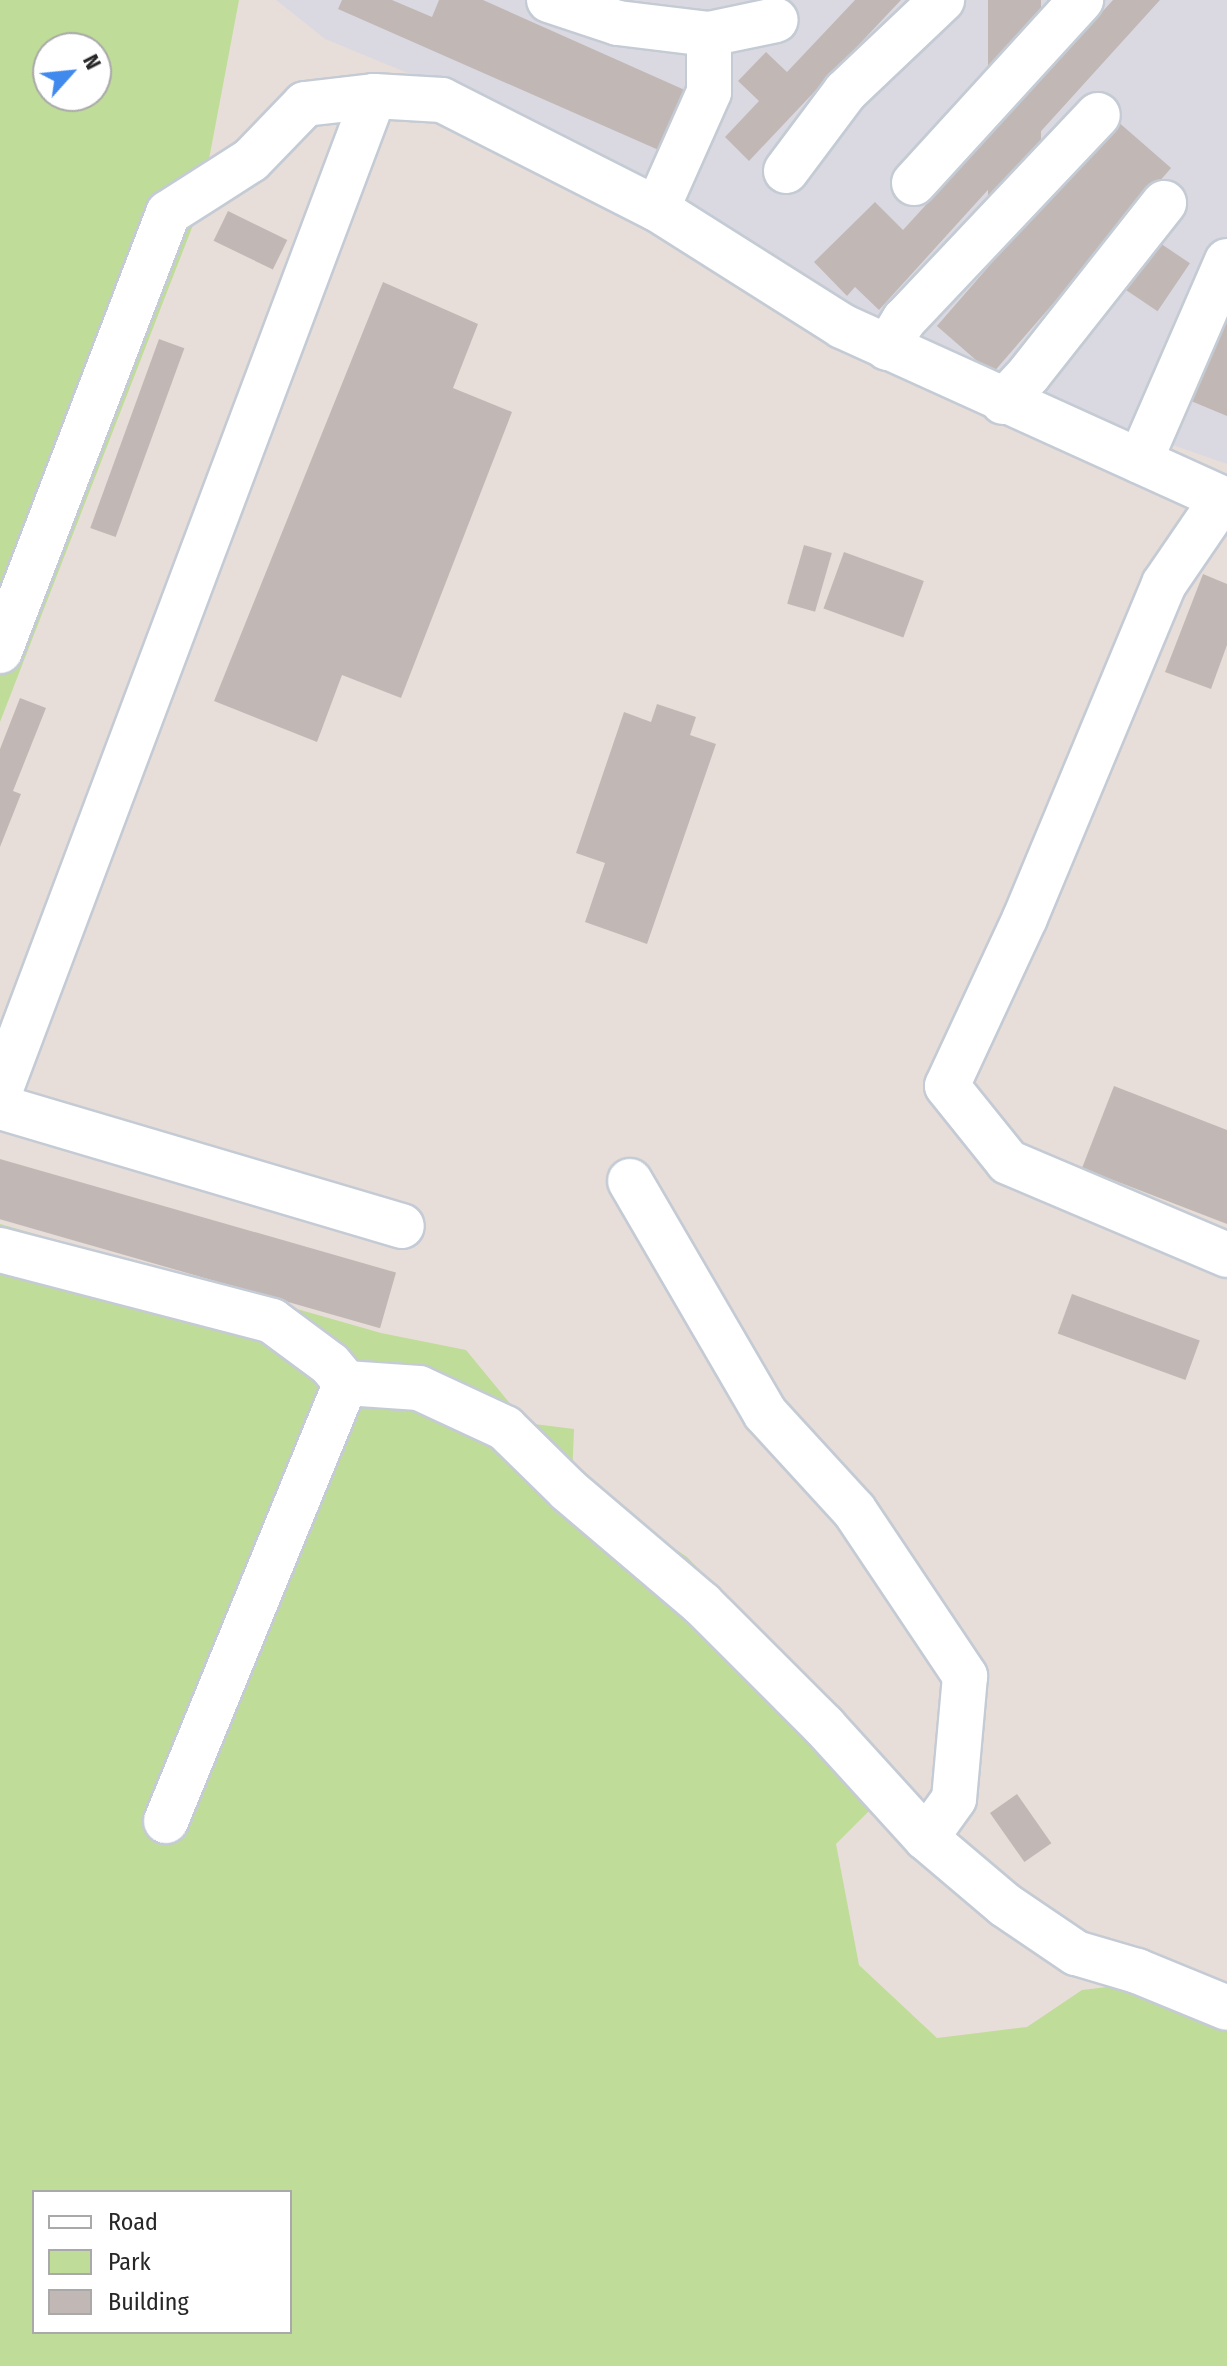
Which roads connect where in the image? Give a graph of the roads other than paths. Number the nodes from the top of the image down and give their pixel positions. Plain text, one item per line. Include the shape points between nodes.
1 (549, 0) edge
2 (942, 0) edge
3 (1081, 0) edge
4 (776, 20) dead end
5 (709, 34) junction
6 (374, 96) junction
7 (1098, 115) dead end
8 (786, 171) dead end
9 (914, 183) dead end
10 (1164, 203) dead end
11 (657, 209) junction
12 (1227, 261) edge
13 (887, 348) junction
14 (1003, 402) junction
15 (1140, 461) junction
16 (1225, 500) edge
17 (0, 651) edge
18 (0, 1091) edge
19 (0, 1107) edge
20 (630, 1181) dead end
21 (402, 1226) dead end
22 (0, 1250) edge
23 (1227, 1255) edge
24 (346, 1383) junction
25 (166, 1821) dead end
26 (926, 1838) junction
27 (1227, 2008) edge

1 - 5 lane via 618,23
2 - 8 lane via 845,92
3 - 9 lane
4 - 5 lane
5 - 11 lane via 709,92
6 - 11 lane via 442,100
6 - 17 lane via 305,104 251,160 168,213
6 - 18 lane
7 - 13 lane via 904,320
10 - 14 lane
11 - 13 lane via 842,326
12 - 15 lane
13 - 14 lane
14 - 15 lane
15 - 16 lane
16 - 23 lane via 1164,584 1025,918 947,1086 1008,1162
19 - 21 lane
20 - 26 lane via 765,1413 854,1510 965,1676 954,1799
22 - 24 lane via 272,1321 330,1364
24 - 25 lane
24 - 26 lane via 419,1388 505,1428 568,1490 702,1604
26 - 27 lane via 1005,1905 1076,1953

